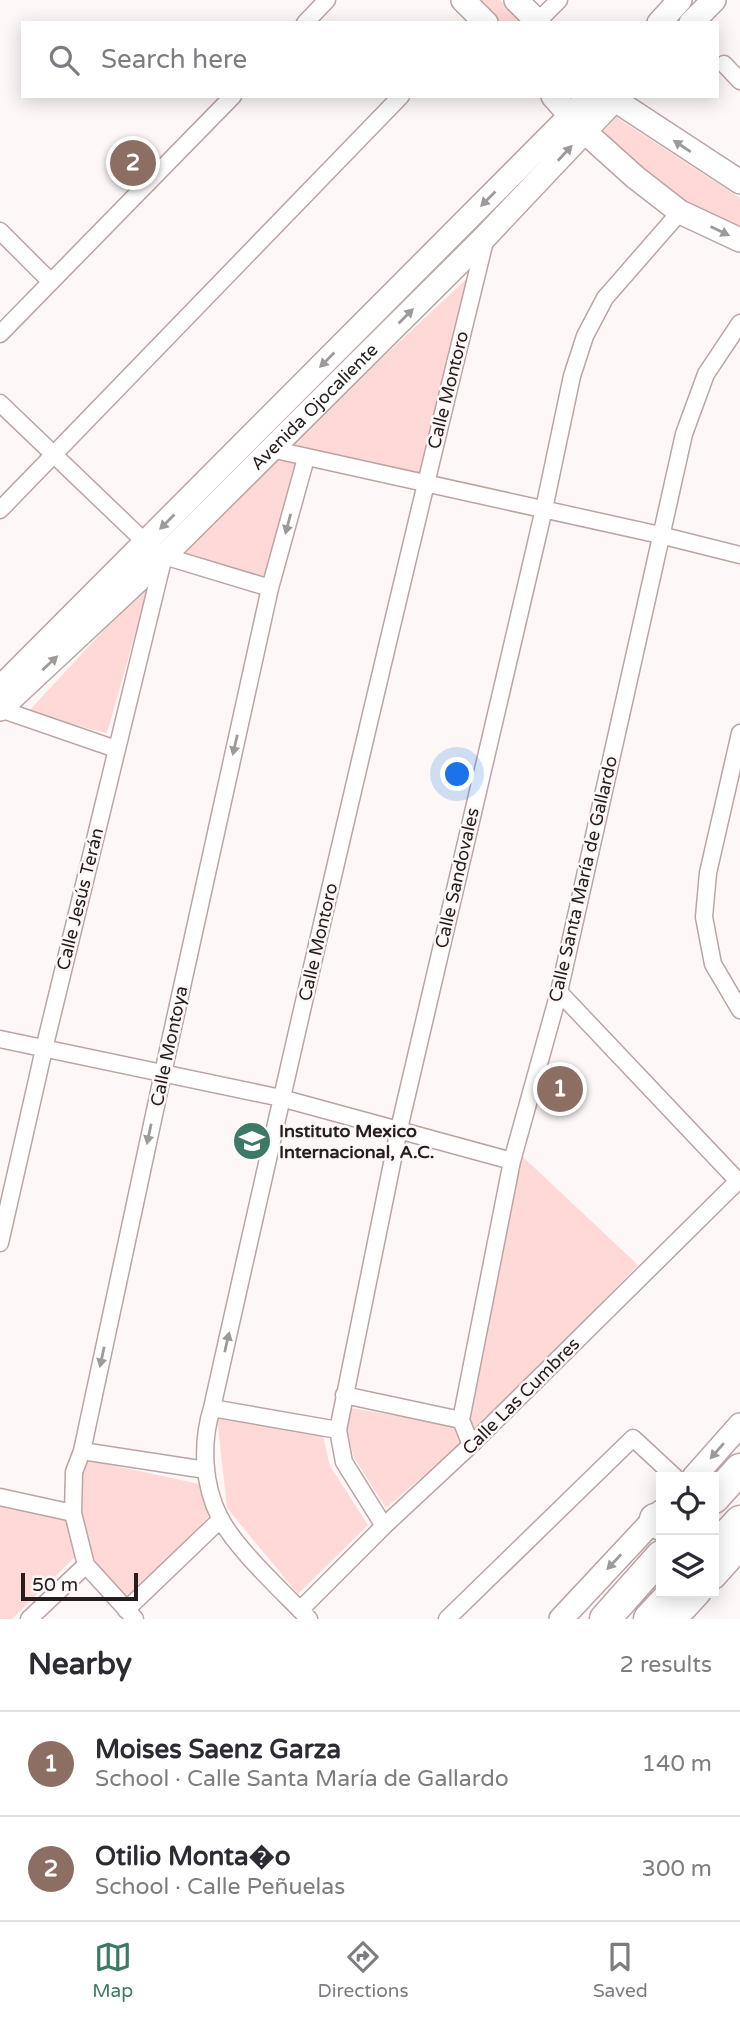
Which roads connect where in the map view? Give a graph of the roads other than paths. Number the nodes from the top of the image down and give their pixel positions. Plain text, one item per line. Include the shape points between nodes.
1 (327, 0) edge
2 (516, 0) edge
3 (559, 0) edge
4 (680, 0) edge
5 (714, 0) edge
6 (306, 21) edge
7 (537, 21) edge
8 (539, 21) edge
9 (661, 21) edge
10 (693, 21) edge
11 (724, 64) dead end
12 (740, 81) edge
13 (231, 98) edge
14 (399, 98) edge
15 (555, 98) edge
16 (589, 98) edge
17 (614, 98) edge
18 (578, 124) junction
19 (740, 182) edge
20 (680, 212) junction
21 (0, 231) edge
22 (486, 236) junction
23 (740, 240) edge
24 (51, 282) junction
25 (740, 323) edge
26 (0, 334) edge
27 (0, 403) edge
28 (271, 449) junction
29 (54, 456) junction
30 (306, 458) junction
31 (425, 484) junction
32 (544, 509) junction
33 (0, 510) edge
34 (660, 535) junction
35 (155, 549) junction
36 (740, 555) edge
37 (270, 588) junction
38 (0, 688) edge
39 (0, 709) edge
40 (740, 733) edge
41 (116, 749) junction
42 (559, 992) junction
43 (740, 1010) edge
44 (0, 1039) edge
45 (44, 1049) junction
46 (163, 1073) junction
47 (281, 1098) junction
48 (399, 1129) junction
49 (512, 1161) junction
50 (739, 1180) edge
51 (0, 1243) edge
52 (344, 1395) junction
53 (212, 1408) junction
54 (461, 1420) junction
55 (740, 1425) edge
56 (338, 1430) junction
57 (471, 1445) junction
58 (82, 1451) junction
59 (740, 1469) edge
60 (206, 1470) junction
61 (670, 1472) edge
62 (698, 1472) edge
63 (719, 1492) edge
64 (0, 1497) edge
65 (73, 1513) junction
66 (221, 1518) junction
67 (740, 1521) edge
68 (656, 1522) edge
69 (384, 1526) junction
70 (719, 1544) edge
71 (740, 1548) edge
72 (656, 1562) edge
73 (86, 1565) junction
74 (719, 1571) edge
75 (668, 1598) edge
76 (694, 1598) edge
77 (131, 1615) edge
78 (304, 1615) edge
79 (29, 1619) edge
80 (447, 1619) edge
81 (561, 1619) edge
82 (605, 1619) edge
83 (649, 1619) edge
84 (675, 1619) edge

1 - 6 street
2 - 7 main road
3 - 8 street
4 - 9 main road
5 - 10 main road
11 - 12 street
13 - 24 street
14 - 29 street
15 - 18 main road
16 - 18 main road, Avenida Ojocaliente
17 - 18 main road, Avenida Ojocaliente
19 -> 17 main road
18 - 20 main road
22 -> 18 main road, Avenida Ojocaliente
18 -> 35 main road, Avenida Ojocaliente
20 -> 23 main road
20 - 32 street, Calle Sandovales via 605,298 585,336
21 - 24 street
28 -> 22 main road, Avenida Ojocaliente
22 - 31 street, Calle Montoro
24 - 26 street
25 - 34 street, Calle Santa María de Gallardo via 706,374 684,434
27 - 29 street
28 - 30 street
28 - 35 main road, Avenida Ojocaliente
29 - 33 street
29 - 35 street
30 - 31 street
30 -> 37 street, Calle Montoya
31 - 32 street
31 - 47 street, Calle Montoro
32 - 34 street
32 - 48 street, Calle Sandovales
34 - 36 street
34 - 42 street, Calle Santa María de Gallardo
35 - 37 street
35 - 38 main road, Avenida Ojocaliente
39 -> 35 main road, Avenida Ojocaliente
35 - 41 street, Calle Jesús Terán
37 -> 46 street, Calle Montoya
39 - 41 street
40 - 43 street via 708,873 704,916 713,964
41 - 45 street, Calle Jesús Terán
42 - 49 street, Calle Santa María de Gallardo
42 - 50 street
44 - 45 street
45 - 46 street
45 - 51 street, Calle Jesús Terán
46 - 47 street
46 -> 58 street, Calle Montoya
47 - 48 street
53 -> 47 street, Calle Montoro
48 - 49 street
48 - 52 street, Calle Sandovales
49 - 54 street, Calle Santa María de Gallardo
50 - 57 street, Calle Las Cumbres
52 - 54 street
52 - 56 street, Calle Sandovales
53 - 56 street
53 - 60 street, Calle Montoro via 206,1428
54 - 57 street
55 -> 62 main road
56 - 69 street, Calle Sandovales via 344,1462
57 - 69 street, Calle Las Cumbres
58 - 60 street
58 - 65 street, Calle Montoya via 74,1472
59 - 63 highway
60 - 66 street, Calle Montoro
61 - 80 street via 633,1438
64 - 65 street
65 - 73 street, Calle Montoya
66 - 77 street
66 - 78 street, Calle Montoro
67 - 70 highway
68 -> 81 main road
69 - 78 street, Calle Las Cumbres
71 - 74 main road
72 - 82 highway
73 - 77 street, Calle Montoya
73 - 79 street
75 - 83 highway
76 - 84 main road

